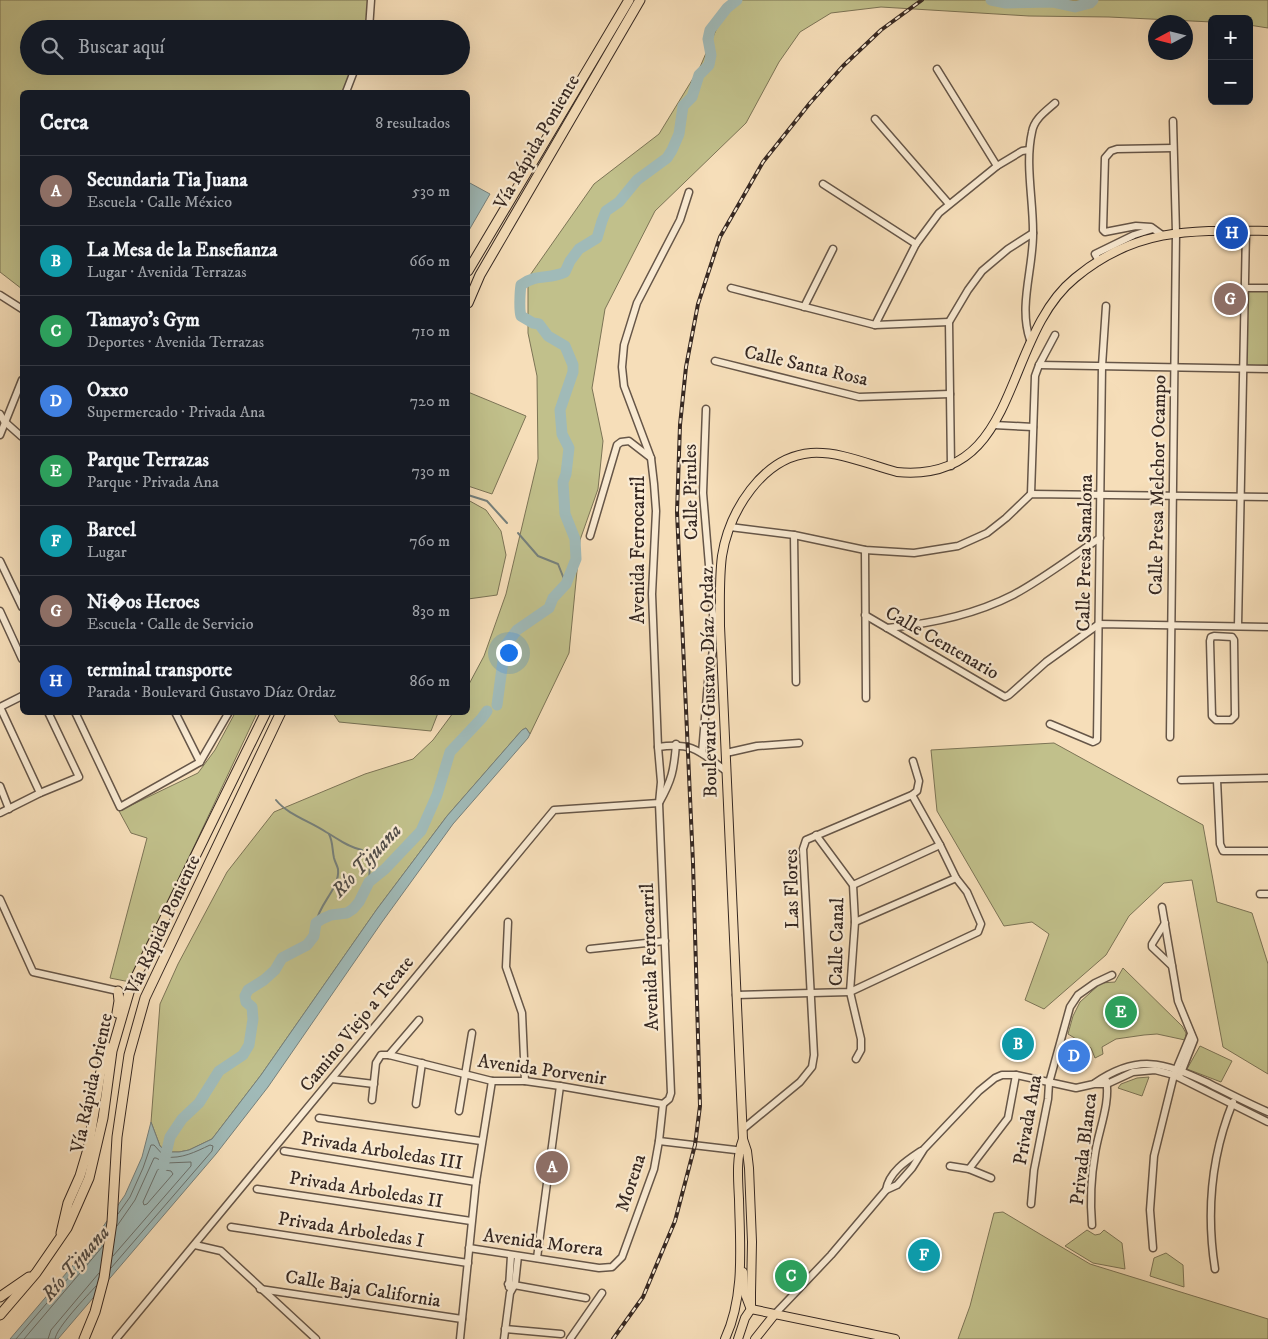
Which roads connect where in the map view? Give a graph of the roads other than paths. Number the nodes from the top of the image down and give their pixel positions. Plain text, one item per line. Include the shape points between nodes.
1 (371, 0) edge
2 (629, 0) edge
3 (640, 0) edge
4 (370, 20) edge
5 (937, 69) dead end
6 (353, 75) edge
7 (347, 90) edge
8 (1055, 103) dead end
9 (875, 119) dead end
10 (1173, 121) dead end
11 (1173, 148) junction
12 (1029, 150) junction
13 (997, 166) junction
14 (823, 184) dead end
15 (689, 192) dead end
16 (949, 204) junction
17 (1153, 229) junction
18 (1246, 231) junction
19 (1268, 231) edge
20 (1033, 233) junction
21 (1176, 233) junction
22 (1162, 235) junction
23 (916, 244) junction
24 (833, 249) dead end
25 (1099, 260) junction
26 (470, 268) edge
27 (732, 288) dead end
28 (1245, 288) junction
29 (1268, 288) edge
30 (0, 295) edge
31 (470, 298) edge
32 (1106, 306) dead end
33 (804, 307) junction
34 (20, 308) edge
35 (949, 322) junction
36 (876, 325) junction
37 (1055, 335) dead end
38 (1030, 340) junction
39 (716, 361) dead end
40 (1038, 365) junction
41 (1102, 366) junction
42 (1174, 368) junction
43 (1243, 369) junction
44 (1268, 369) edge
45 (20, 384) edge
46 (950, 394) junction
47 (706, 409) dead end
48 (0, 414) edge
49 (2, 420) edge
50 (994, 425) junction
51 (1033, 427) junction
52 (0, 435) edge
53 (20, 435) edge
54 (652, 458) junction
55 (951, 466) junction
56 (1031, 494) junction
57 (1100, 495) junction
58 (1173, 496) junction
59 (1241, 497) junction
60 (1268, 497) edge
61 (730, 526) junction
62 (794, 535) junction
63 (590, 536) dead end
64 (1100, 538) junction
65 (864, 550) junction
66 (0, 561) edge
67 (20, 603) edge
68 (0, 610) edge
69 (865, 616) junction
70 (1099, 624) junction
71 (717, 626) junction
72 (1172, 626) junction
73 (1222, 626) junction
74 (1238, 626) junction
75 (1268, 627) edge
76 (887, 628) junction
77 (1222, 636) junction
78 (20, 655) edge
79 (796, 682) dead end
80 (20, 697) edge
81 (866, 698) dead end
82 (0, 707) edge
83 (49, 715) edge
84 (76, 715) edge
85 (176, 715) edge
86 (227, 715) edge
87 (265, 715) edge
88 (280, 715) edge
89 (1050, 724) dead end
90 (1170, 737) dead end
91 (799, 743) dead end
92 (676, 744) junction
93 (658, 747) junction
94 (702, 753) junction
95 (726, 753) junction
96 (912, 761) dead end
97 (200, 762) junction
98 (726, 771) junction
99 (1268, 778) edge
100 (1181, 780) dead end
101 (1217, 780) junction
102 (0, 786) edge
103 (40, 793) junction
104 (912, 795) junction
105 (659, 803) junction
106 (9, 809) junction
107 (0, 813) edge
108 (816, 834) junction
109 (940, 846) junction
110 (1268, 851) edge
111 (956, 878) junction
112 (853, 885) junction
113 (1260, 894) dead end
114 (1268, 894) edge
115 (0, 899) edge
116 (1162, 907) dead end
117 (508, 922) dead end
118 (855, 922) junction
119 (1165, 923) junction
120 (665, 941) junction
121 (590, 948) dead end
122 (1172, 966) junction
123 (1112, 975) dead end
124 (118, 991) joint
125 (850, 992) junction
126 (811, 993) junction
127 (736, 995) junction
128 (419, 1020) dead end
129 (472, 1033) dead end
130 (389, 1055) junction
131 (856, 1059) dead end
132 (422, 1063) junction
133 (1178, 1073) junction
134 (464, 1074) junction
135 (1016, 1075) junction
136 (332, 1079) junction
137 (1106, 1080) junction
138 (492, 1081) junction
139 (525, 1082) junction
140 (1049, 1083) junction
141 (374, 1084) junction
142 (560, 1086) junction
143 (1235, 1096) junction
144 (372, 1100) dead end
145 (416, 1104) dead end
146 (663, 1104) junction
147 (1232, 1104) junction
148 (459, 1110) dead end
149 (1268, 1112) edge
150 (319, 1118) dead end
151 (1268, 1122) edge
152 (742, 1129) junction
153 (743, 1139) junction
154 (481, 1141) junction
155 (659, 1141) junction
156 (738, 1150) junction
157 (284, 1151) dead end
158 (748, 1151) junction
159 (950, 1166) dead end
160 (970, 1169) junction
161 (991, 1178) dead end
162 (476, 1182) junction
163 (257, 1189) dead end
164 (1031, 1204) dead end
165 (471, 1221) junction
166 (1092, 1225) dead end
167 (231, 1226) dead end
168 (59, 1240) junction
169 (195, 1245) junction
170 (469, 1248) junction
171 (1153, 1248) dead end
172 (514, 1256) junction
173 (537, 1258) junction
174 (740, 1259) junction
175 (468, 1263) junction
176 (612, 1267) joint
177 (1215, 1269) dead end
178 (36, 1273) junction
179 (511, 1284) junction
180 (260, 1289) junction
181 (602, 1293) dead end
182 (0, 1297) edge
183 (586, 1298) dead end
184 (751, 1309) junction
185 (775, 1314) junction
186 (0, 1315) edge
187 (462, 1319) junction
188 (731, 1323) junction
189 (505, 1329) junction
190 (561, 1334) dead end
191 (84, 1339) edge
192 (116, 1339) edge
193 (316, 1339) edge
194 (460, 1339) edge
195 (504, 1339) edge
196 (570, 1339) edge
197 (725, 1339) edge
198 (738, 1339) edge
199 (755, 1339) edge
200 (895, 1339) edge

1 - 4 street
2 - 26 highway
3 - 31 highway, Vía Rápida Poniente via 480,274
5 - 13 street
6 - 7 street
8 - 12 street via 1034,125
9 - 16 street
10 - 11 street, Calle Presa Melchor Ocampo
11 - 17 street via 1117,149 1107,154 1104,165 1103,230 1136,226
11 - 21 street, Calle Presa Melchor Ocampo
12 - 13 street
12 - 20 street
13 - 16 street
14 - 23 street
15 - 54 street, Avenida Ferrocarril via 680,220 637,303 624,345 624,386
16 - 23 street
17 - 22 street
17 - 25 street via 1134,234 1095,254
18 - 19 main road, Boulevard Gustavo Díaz Ordaz
18 - 21 main road, Boulevard Gustavo Díaz Ordaz
18 - 28 street
20 - 35 street via 982,271
20 - 38 street via 1025,313
21 - 22 main road, Boulevard Gustavo Díaz Ordaz
21 - 42 street, Calle Presa Melchor Ocampo
22 - 25 main road, Boulevard Gustavo Díaz Ordaz
23 - 36 street
24 - 33 street
25 - 38 main road, Boulevard Gustavo Díaz Ordaz via 1064,287
27 - 33 street
28 - 29 street
28 - 43 street
30 - 34 street
32 - 41 street, Calle Presa Sanalona
33 - 36 street
35 - 36 street
35 - 46 street
37 - 40 street
38 - 50 main road, Boulevard Gustavo Díaz Ordaz
39 - 46 street, Calle Santa Rosa via 859,397
40 - 41 street
40 - 51 street
41 - 42 street
41 - 57 street, Calle Presa Sanalona
42 - 43 street
42 - 58 street, Calle Presa Melchor Ocampo
43 - 44 street
43 - 59 street
45 - 49 street
46 - 55 street
47 - 71 street, Calle Pirules via 703,493
48 - 49 street
49 - 52 street
49 - 53 street
50 - 51 street
50 - 55 main road, Boulevard Gustavo Díaz Ordaz via 975,449
51 - 56 street
54 - 63 street via 629,441 617,445
54 - 93 street, Avenida Ferrocarril via 656,511 652,594
55 - 61 main road, Boulevard Gustavo Díaz Ordaz via 906,473 830,454 811,453 793,457 774,467 758,482
56 - 57 street
56 - 65 street via 987,533 958,546 914,552
57 - 58 street
57 - 64 street, Calle Presa Sanalona
58 - 59 street
58 - 72 street, Calle Presa Melchor Ocampo
59 - 60 street
59 - 74 street
61 - 62 street
61 - 71 main road, Boulevard Gustavo Díaz Ordaz via 724,544
62 - 65 street
62 - 79 street
64 - 70 street, Calle Presa Sanalona
64 - 76 street via 1038,580 1003,599 953,617
65 - 69 street
66 - 67 street
68 - 78 street
69 - 76 street, Calle Centenario
69 - 81 street
70 - 72 street
70 - 76 street, Calle Centenario via 1005,697
70 - 89 street, Calle Presa Sanalona via 1097,740 1093,742
71 - 94 street, Calle Pirules
71 - 95 main road, Boulevard Gustavo Díaz Ordaz
72 - 73 street
72 - 90 street, Calle Presa Melchor Ocampo
73 - 74 street
73 - 77 street
74 - 75 street
77 - 77 street via 1213,636 1210,641 1212,716 1216,720 1231,720 1234,716 1234,644 1232,637
80 - 82 street
82 - 103 street
83 - 103 street via 79,777
84 - 97 street via 120,807
85 - 97 street
86 - 97 street
87 - 168 highway, Vía Rápida Oriente via 130,989 112,1051 103,1118 89,1178 68,1228
88 - 191 highway, Vía Rápida Poniente via 145,998 129,1055 117,1136 112,1222 104,1278
91 - 95 street via 757,746
92 - 93 street
92 - 94 street
92 - 105 street via 674,772
93 - 105 street, Avenida Ferrocarril
94 - 98 street
95 - 98 main road, Boulevard Gustavo Díaz Ordaz
96 - 104 street via 919,786
98 - 127 main road, Boulevard Gustavo Díaz Ordaz
99 - 101 street
100 - 101 street
101 - 110 street via 1223,851
102 - 106 street
103 - 106 street
104 - 108 street, Las Flores
104 - 109 street
105 - 120 street, Avenida Ferrocarril
105 - 136 street, Camino Viejo a Tecate via 554,810
106 - 107 street
108 - 112 street, Calle Canal
108 - 126 street, Las Flores via 806,840 802,849
109 - 111 street
109 - 112 street
111 - 118 street
111 - 125 street via 967,892 981,924 978,932
112 - 118 street, Calle Canal
113 - 114 street
115 - 124 street via 33,972
116 - 119 street
117 - 139 street via 506,967 522,1013
118 - 125 street, Calle Canal
119 - 122 street
119 - 122 street via 1152,947
120 - 121 street
120 - 146 street, Avenida Ferrocarril via 670,1093
122 - 133 street via 1178,1001 1191,1034
123 - 140 street, Privada Ana via 1095,983 1073,1002
124 - 168 highway via 119,1006 100,1075 88,1149 68,1203
125 - 126 street
125 - 131 street, Calle Canal via 861,1039
126 - 127 street
126 - 152 street, Las Flores via 812,1067 786,1094
127 - 152 main road, Boulevard Gustavo Díaz Ordaz
128 - 130 street
129 - 134 street
130 - 132 street, Avenida Porvenir
130 - 141 street via 381,1055 376,1063
132 - 134 street, Avenida Porvenir
132 - 145 street
133 - 137 street via 1148,1070
133 - 143 street
133 - 147 street
133 - 171 street via 1160,1130 1152,1175
134 - 138 street, Avenida Porvenir
134 - 148 street
135 - 140 street
135 - 160 street via 1008,1118
135 - 185 street via 1002,1075 986,1084 924,1149 906,1161 831,1256
136 - 141 street
136 - 169 street, Camino Viejo a Tecate
137 - 140 street via 1076,1088
137 - 166 street, Privada Blanca via 1108,1095 1092,1185
138 - 139 street, Avenida Porvenir
138 - 154 street
139 - 142 street, Avenida Porvenir
140 - 164 street, Privada Ana
141 - 144 street
142 - 146 street, Avenida Porvenir
142 - 173 street
143 - 147 street
143 - 149 street
146 - 155 street, Morena
147 - 151 street
147 - 177 street via 1222,1128 1212,1176 1210,1231
150 - 154 street
152 - 153 main road, Boulevard Gustavo Díaz Ordaz
153 - 156 main road
153 - 158 main road, Boulevard Gustavo Díaz Ordaz
154 - 162 street
155 - 156 street
155 - 176 street, Morena via 654,1169 622,1257
156 - 158 street
156 - 174 main road
157 - 162 street, Privada Arboledas III
158 - 184 main road, Boulevard Gustavo Díaz Ordaz
159 - 160 street
160 - 161 street
162 - 165 street
163 - 165 street, Privada Arboledas II
165 - 170 street
167 - 175 street, Privada Arboledas I
168 - 178 highway, Vía Rápida Oriente
169 - 180 street via 221,1251
169 - 192 street, Camino Viejo a Tecate
170 - 172 street, Avenida Morera
170 - 175 street
172 - 173 street, Avenida Morera
172 - 179 street
173 - 176 street, Avenida Morera via 599,1268
174 - 184 main road via 744,1291
174 - 188 main road
175 - 187 street
178 - 182 highway
178 - 186 highway, Vía Rápida Oriente
179 - 183 street
179 - 189 street
180 - 187 street, Calle Baja California
180 - 193 street
181 - 196 street
184 - 185 main road
184 - 188 main road
184 - 198 main road, Boulevard Gustavo Díaz Ordaz
185 - 199 main road
185 - 200 main road
187 - 194 street
188 - 197 main road
189 - 190 street
189 - 195 street

